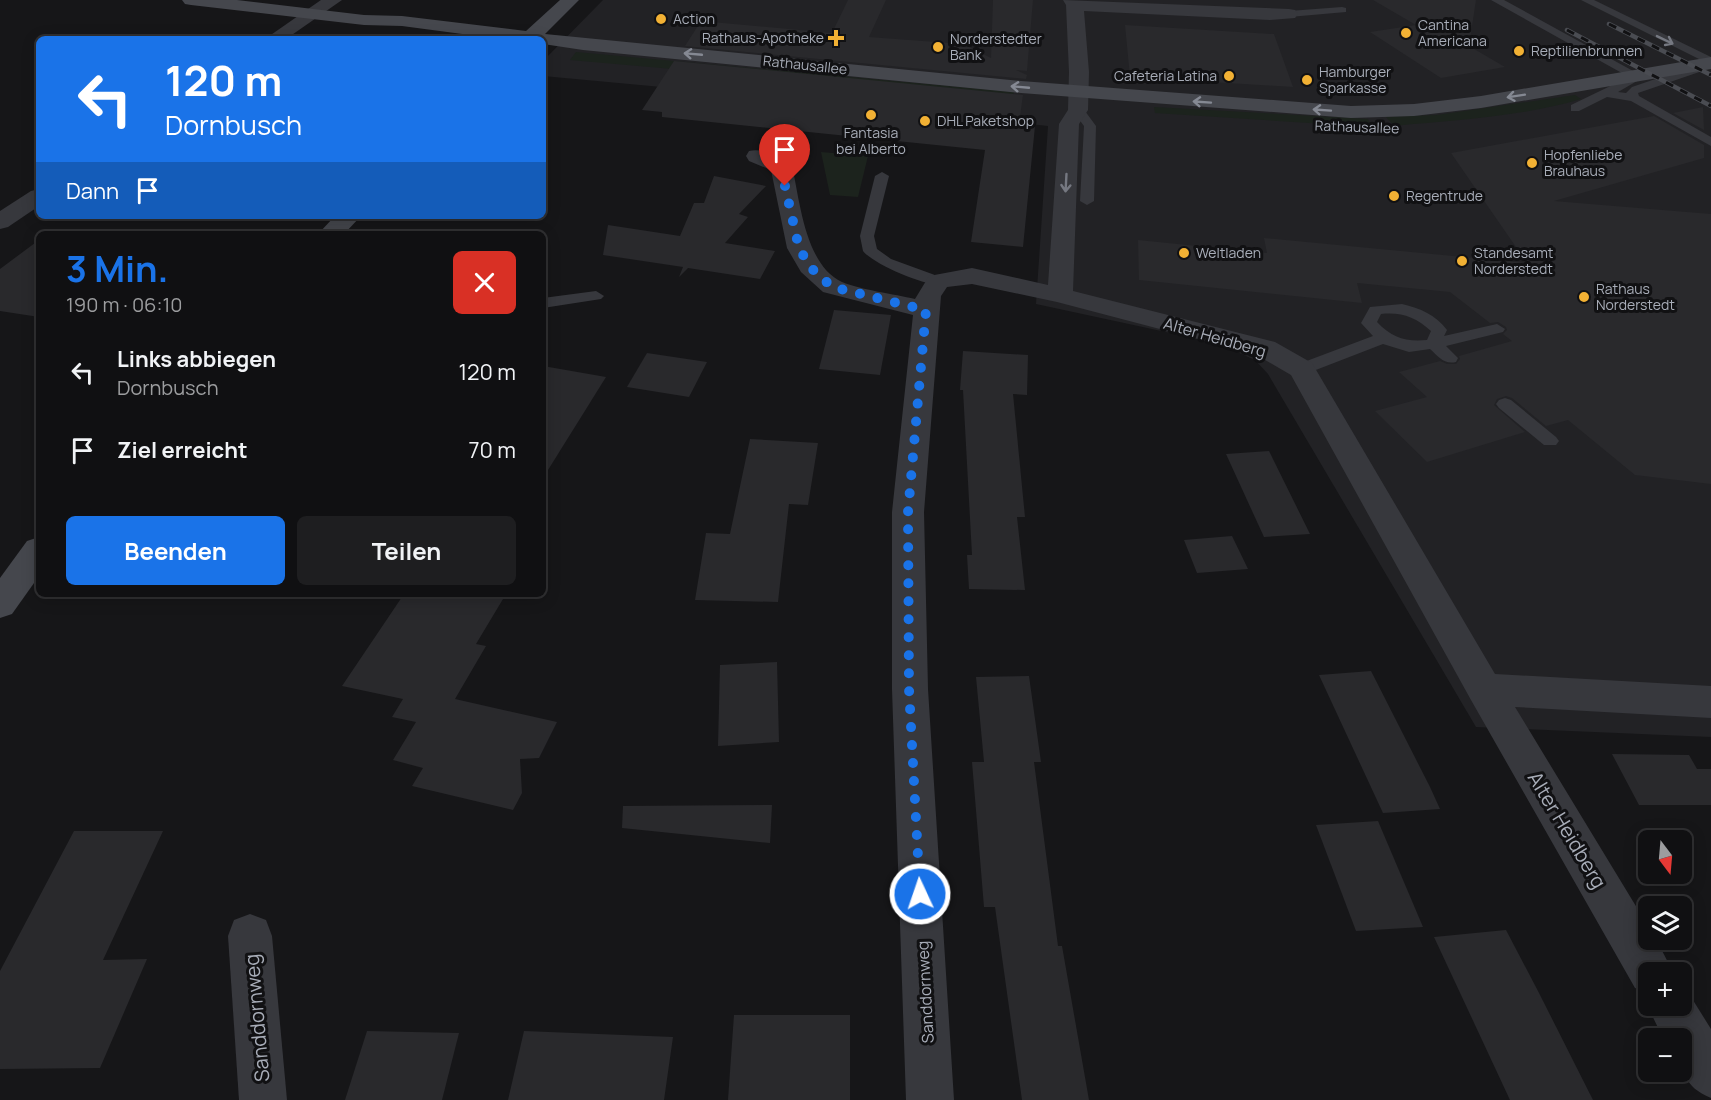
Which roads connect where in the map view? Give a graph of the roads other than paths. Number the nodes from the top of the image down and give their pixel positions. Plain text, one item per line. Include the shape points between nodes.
1 (191, 0) edge
2 (333, 0) edge
3 (570, 0) edge
4 (1496, 0) edge
5 (1586, 0) edge
6 (1073, 3) edge
7 (1342, 10) dead end
8 (314, 13) junction
9 (1289, 14) joint
10 (364, 20) junction
11 (279, 36) edge
12 (425, 36) edge
13 (515, 36) edge
14 (532, 36) edge
15 (546, 40) edge
16 (1711, 63) edge
17 (637, 69) dead end
18 (1638, 76) junction
19 (1711, 83) edge
20 (1573, 87) junction
21 (1607, 93) junction
22 (1634, 98) junction
23 (1078, 101) junction
24 (1565, 110) joint
25 (1433, 128) dead end
26 (1711, 142) edge
27 (757, 156) dead end
28 (882, 176) dead end
29 (36, 198) edge
30 (1087, 201) dead end
31 (346, 219) edge
32 (0, 222) edge
33 (333, 231) edge
34 (1060, 295) junction
35 (596, 296) dead end
36 (932, 296) junction
37 (546, 303) edge
38 (1497, 329) dead end
39 (1383, 338) junction
40 (1433, 344) junction
41 (1450, 358) dead end
42 (1302, 369) junction
43 (1505, 404) dead end
44 (1550, 441) dead end
45 (36, 554) edge
46 (0, 604) edge
47 (1484, 689) junction
48 (1711, 702) edge
49 (250, 936) dead end
50 (1645, 962) edge
51 (1677, 1016) edge
52 (1711, 1074) edge
53 (263, 1100) edge
54 (930, 1100) edge

1 - 8 main road
2 - 8 street
3 - 14 main road
4 - 18 lane
5 -> 16 lane
6 - 9 street
6 - 23 street
7 - 9 lane
8 - 10 main road
8 - 11 street
10 - 12 main road via 388,30
10 - 13 main road, Rathausallee via 402,21
23 -> 15 main road, Rathausallee
16 - 18 main road, Rathausallee
16 - 22 lane, Rathausallee via 1636,90 1632,92
17 - 23 main road, Rathausallee
18 - 20 main road, Rathausallee
18 - 21 lane
19 - 22 main road, Rathausallee
20 - 21 lane, Rathausallee
20 -> 23 main road, Rathausallee via 1481,102 1373,112
21 - 22 lane, Rathausallee
21 - 24 lane
22 - 24 main road, Rathausallee
22 - 26 lane
23 - 25 main road, Rathausallee via 1366,130
23 - 30 lane via 1090,126
23 -> 34 street via 1069,124
27 - 36 street via 781,166 799,248 810,267 832,287
28 - 36 lane via 867,236 870,252
29 - 32 street
31 - 33 main road
34 - 36 street, Alter Heidberg via 972,276
34 - 42 street, Alter Heidberg via 1265,348
35 - 37 lane
36 - 54 street, Sanddornweg via 908,512 909,689
38 - 40 lane
39 - 40 lane via 1409,347
39 - 40 lane via 1369,323 1375,310 1398,307 1424,315 1438,330
39 - 42 lane
40 - 41 lane
42 - 47 street, Alter Heidberg
43 - 44 lane
45 - 46 main road
47 - 48 street
47 - 50 street, Alter Heidberg
49 - 53 street, Sanddornweg
51 - 52 street

